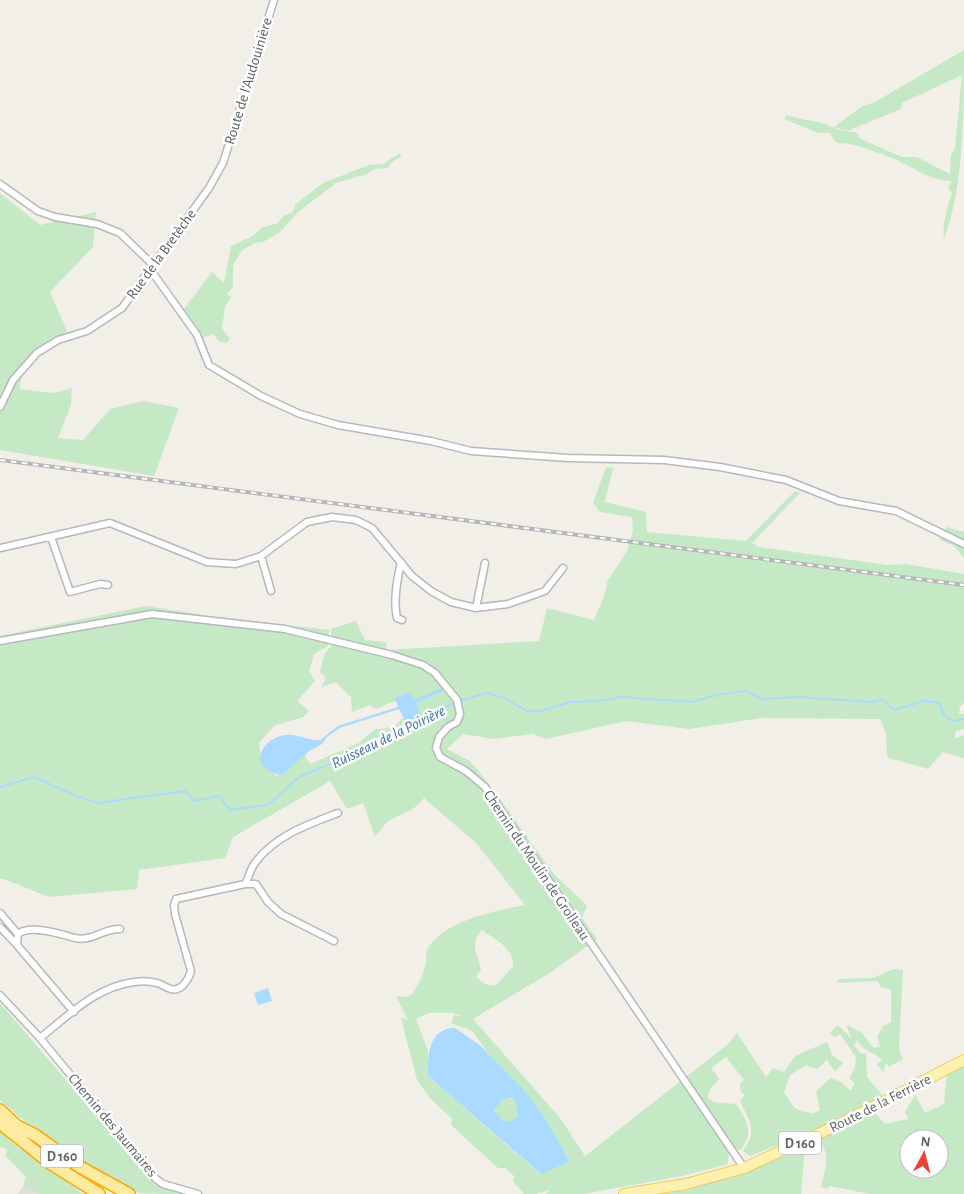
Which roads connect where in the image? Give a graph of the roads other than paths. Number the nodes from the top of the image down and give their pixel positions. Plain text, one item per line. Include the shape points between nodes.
1 (274, 0) edge
2 (222, 163) joint
3 (0, 184) edge
4 (152, 267) junction
5 (0, 407) edge
6 (51, 537) junction
7 (964, 544) edge
8 (0, 548) edge
9 (261, 556) junction
10 (402, 562) junction
11 (485, 563) dead end
12 (563, 568) dead end
13 (108, 585) dead end
14 (271, 591) dead end
15 (476, 608) junction
16 (402, 620) dead end
17 (0, 642) edge
18 (338, 813) dead end
19 (245, 884) junction
20 (0, 913) edge
21 (0, 927) edge
22 (120, 930) dead end
23 (18, 934) junction
24 (334, 941) dead end
25 (17, 945) junction
26 (0, 995) edge
27 (74, 1012) junction
28 (40, 1038) junction
29 (964, 1060) edge
30 (0, 1110) edge
31 (0, 1123) edge
32 (17, 1126) junction
33 (50, 1163) junction
34 (744, 1168) junction
35 (87, 1194) edge
36 (99, 1194) edge
37 (117, 1194) edge
38 (129, 1194) edge
39 (198, 1194) edge
40 (624, 1194) edge

1 - 2 street, Route de l'Audouinière
2 - 4 street, Rue de la Bretèche via 209,188
3 - 4 street via 38,211 97,224 120,233
4 - 5 street, Rue de la Bretèche via 122,308 87,331 58,340 37,353 13,380
4 - 7 street via 197,335 209,365 261,396 300,414 338,425 471,451 560,458 664,460 781,479 839,501 896,511
6 - 8 street
6 - 9 street via 110,523 207,562 236,564
6 - 13 street via 70,592
9 - 10 street via 307,522 332,517 356,520 372,528
9 - 14 street
10 - 15 street via 412,576 431,592 451,602
10 - 16 street via 396,612
11 - 15 street
12 - 15 street via 545,591 508,604
17 - 34 street, Chemin du Moulin de Grolleau via 152,614 285,629 410,660 435,673 458,703 460,714 457,722 439,736 436,748 440,757 471,774 485,787
18 - 19 street via 293,831 280,840 255,862
19 - 24 street via 256,884 281,914
19 - 27 street via 176,899 175,914 191,970 184,985 172,990 147,981 117,986 94,995
20 - 23 street
21 - 25 street
22 - 23 street via 109,930 91,938 30,930
23 - 25 street
25 - 27 street
26 - 28 street, Chemin des Jaumaires
27 - 28 street
28 - 39 street, Chemin des Jaumaires via 156,1179
29 - 34 main road, Route de la Ferrière / D 160 via 840,1124
30 - 32 highway, D 160
31 - 33 highway, D 160
32 - 37 highway, D 160 via 54,1155
32 - 38 highway, D 160 via 104,1182
33 - 35 highway, D 160 via 54,1172
33 - 36 highway, D 160
34 - 40 main road, Route de la Ferrière / D 160 via 686,1184

